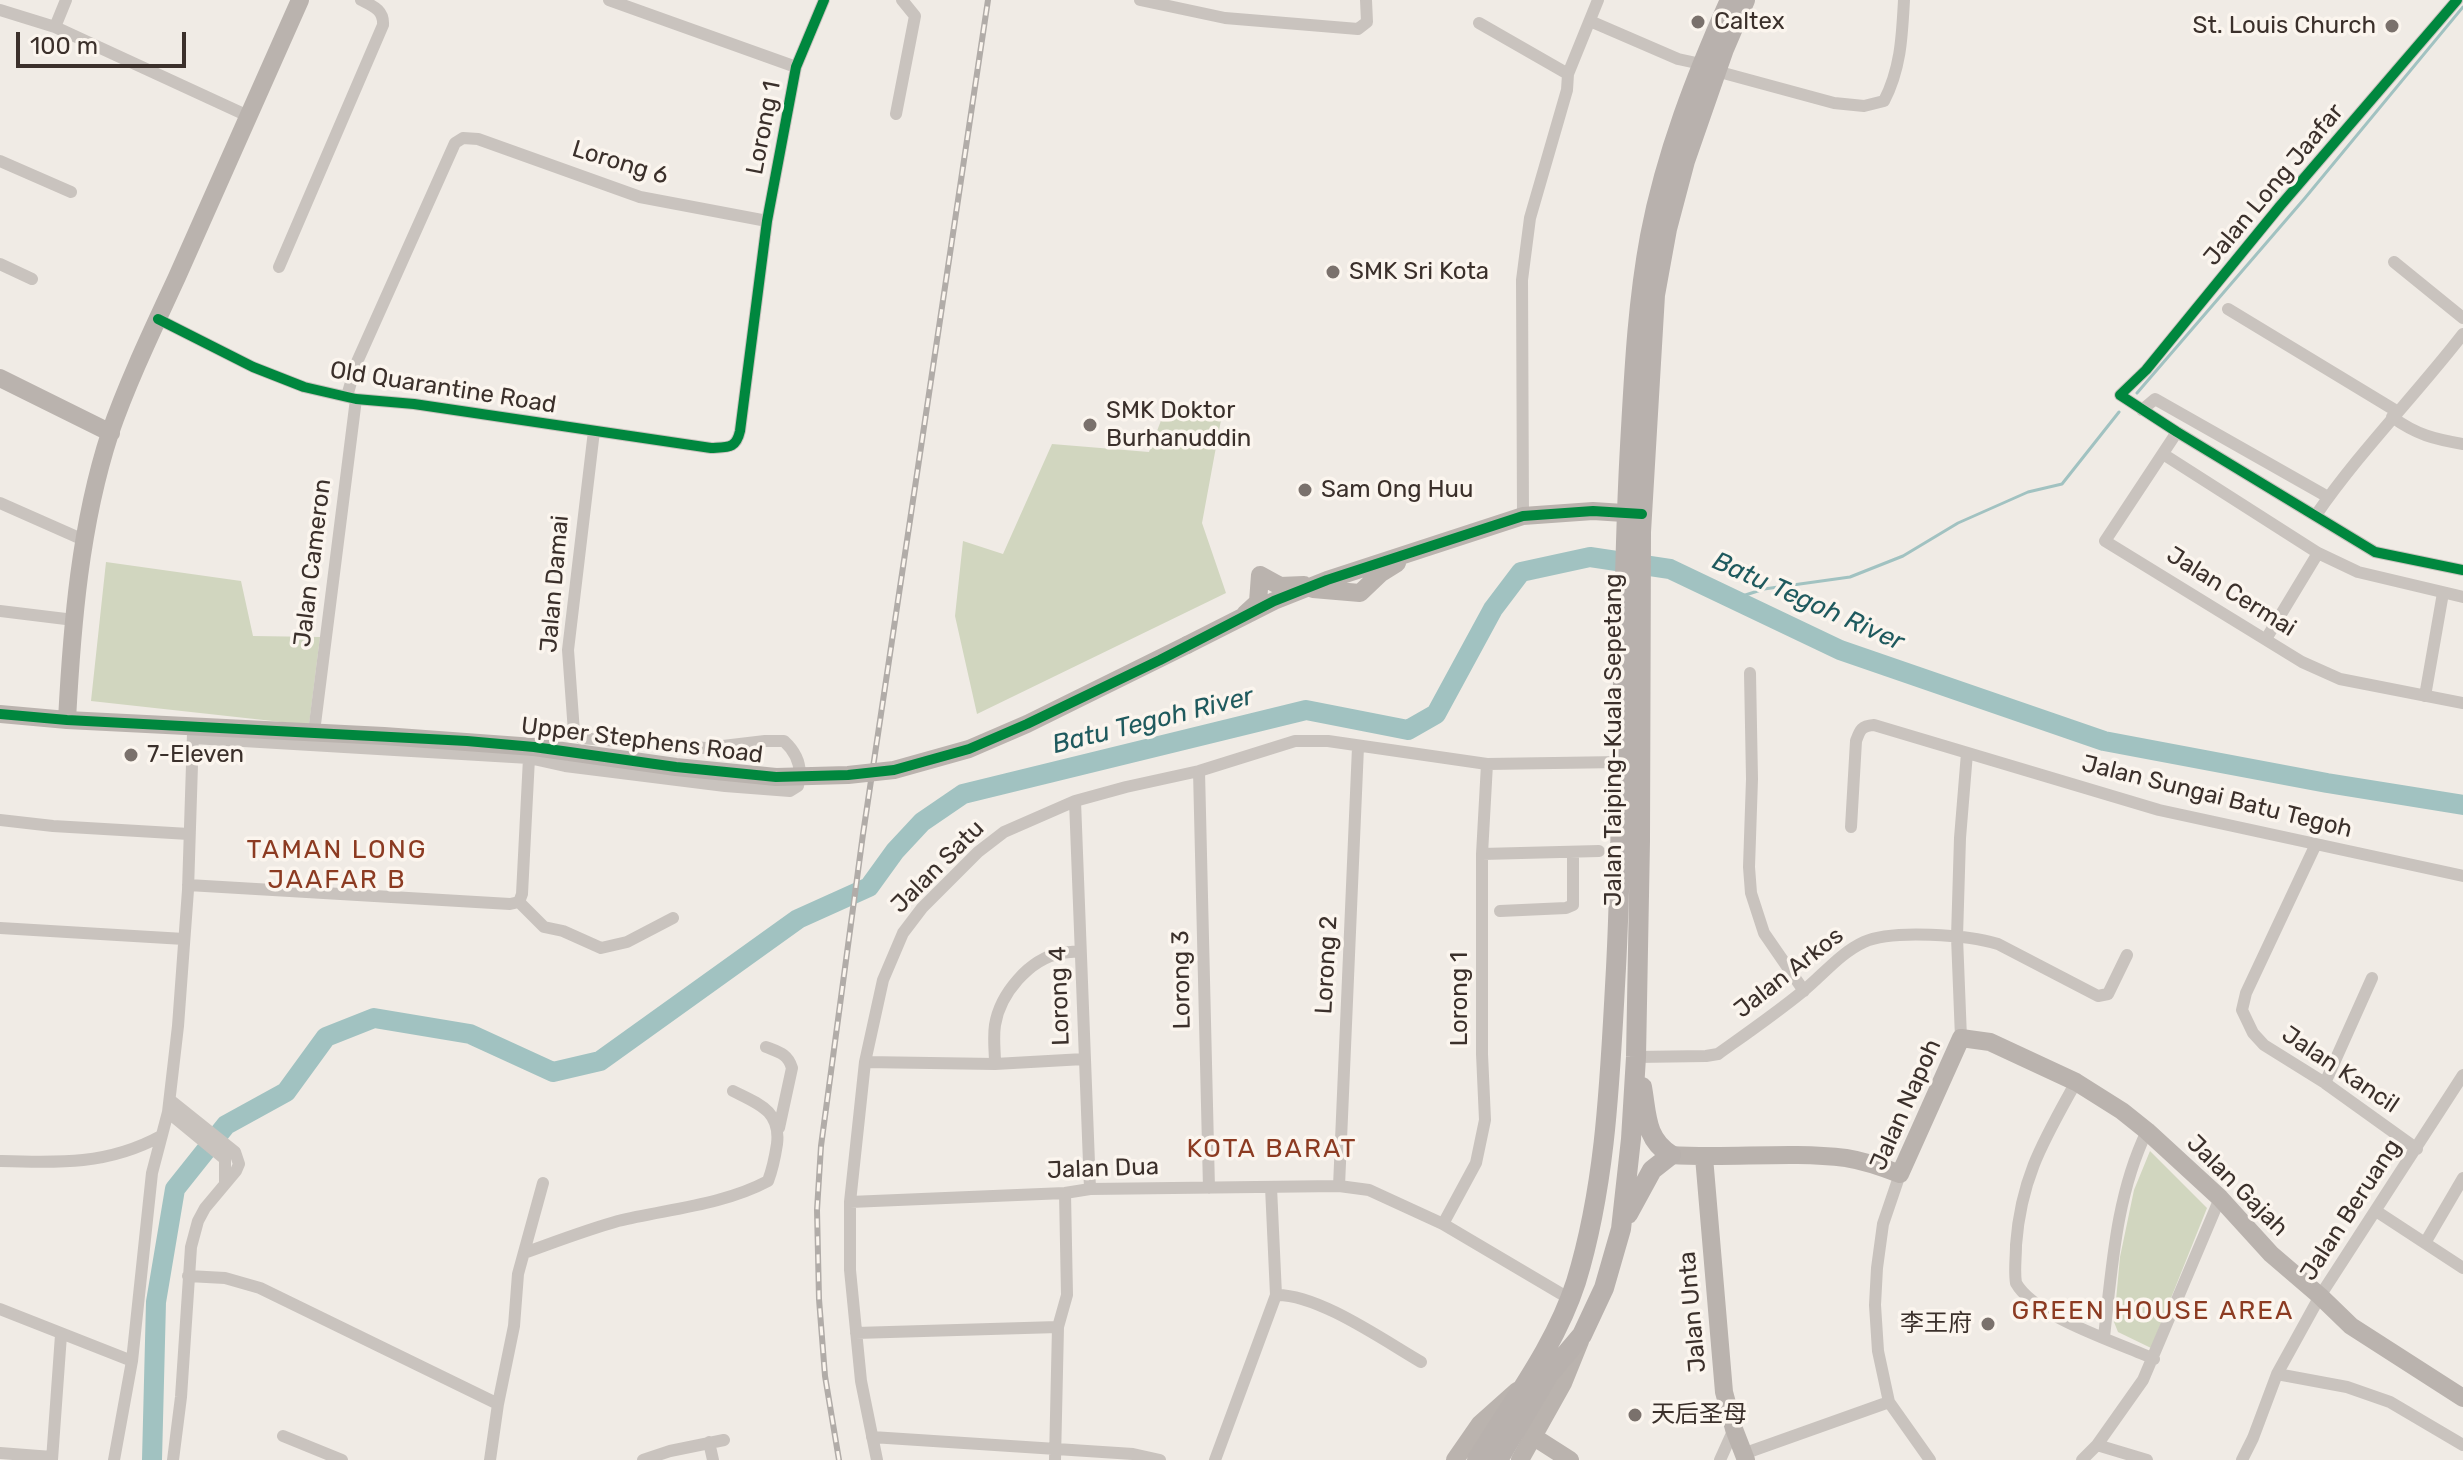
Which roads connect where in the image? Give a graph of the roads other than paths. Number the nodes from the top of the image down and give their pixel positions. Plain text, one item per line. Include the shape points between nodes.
1 (66, 0) edge
2 (300, 0) edge
3 (361, 0) edge
4 (609, 0) edge
5 (824, 0) edge
6 (902, 0) edge
7 (1140, 0) edge
8 (1366, 0) edge
9 (1598, 0) edge
10 (1730, 0) edge
11 (1745, 0) edge
12 (1904, 0) edge
13 (2457, 0) edge
14 (0, 10) edge
15 (1590, 21) junction
16 (1479, 23) dead end
17 (55, 27) junction
18 (796, 67) junction
19 (1708, 68) junction
20 (1568, 74) junction
21 (896, 114) dead end
22 (248, 116) junction
23 (463, 138) joint
24 (0, 161) edge
25 (71, 192) dead end
26 (767, 221) junction
27 (2394, 262) dead end
28 (0, 264) edge
29 (279, 267) dead end
30 (32, 279) dead end
31 (2228, 309) dead end
32 (2463, 318) edge
33 (158, 319) junction
34 (2463, 334) edge
35 (0, 378) edge
36 (351, 397) junction
37 (2142, 410) junction
38 (2395, 414) junction
39 (594, 431) junction
40 (2177, 432) junction
41 (111, 433) junction
42 (2463, 444) edge
43 (2163, 454) junction
44 (2328, 497) junction
45 (0, 503) edge
46 (2316, 515) junction
47 (1523, 516) junction
48 (1634, 522) junction
49 (86, 541) junction
50 (1413, 553) junction
51 (2318, 553) junction
52 (2463, 570) edge
53 (1633, 574) junction
54 (1327, 580) junction
55 (1308, 589) junction
56 (2443, 593) junction
57 (2463, 597) edge
58 (0, 611) edge
59 (1241, 618) junction
60 (74, 620) junction
61 (2266, 639) junction
62 (1750, 673) dead end
63 (2425, 696) junction
64 (2463, 703) edge
65 (0, 714) edge
66 (67, 720) junction
67 (193, 732) junction
68 (314, 732) junction
69 (1358, 747) junction
70 (532, 752) junction
71 (1967, 753) junction
72 (1621, 762) junction
73 (1487, 764) junction
74 (1199, 771) junction
75 (1075, 801) junction
76 (0, 820) edge
77 (1851, 827) dead end
78 (189, 834) junction
79 (2316, 844) junction
80 (1599, 851) dead end
81 (1573, 852) junction
82 (1482, 854) junction
83 (2463, 876) edge
84 (188, 885) junction
85 (519, 902) junction
86 (1500, 911) dead end
87 (673, 918) dead end
88 (0, 928) edge
89 (1957, 937) junction
90 (184, 939) junction
91 (1080, 951) junction
92 (2127, 955) dead end
93 (2372, 978) dead end
94 (1804, 991) junction
95 (1961, 1038) junction
96 (766, 1047) dead end
97 (1636, 1057) junction
98 (1084, 1059) junction
99 (865, 1062) junction
100 (995, 1064) junction
101 (2463, 1075) edge
102 (2076, 1082) junction
103 (2325, 1083) junction
104 (733, 1091) dead end
105 (169, 1106) junction
106 (779, 1131) junction
107 (2147, 1131) junction
108 (161, 1136) junction
109 (2417, 1149) junction
110 (1671, 1155) junction
111 (1704, 1157) junction
112 (0, 1161) edge
113 (1900, 1174) junction
114 (2463, 1178) edge
115 (543, 1183) dead end
116 (1339, 1186) junction
117 (1271, 1187) junction
118 (1209, 1188) junction
119 (1090, 1189) junction
120 (1065, 1193) junction
121 (2220, 1198) junction
122 (850, 1202) junction
123 (1624, 1203) junction
124 (1595, 1210) junction
125 (2376, 1211) junction
126 (1443, 1224) junction
127 (1621, 1229) junction
128 (2425, 1243) junction
129 (524, 1253) junction
130 (2463, 1268) edge
131 (188, 1276) junction
132 (1276, 1295) junction
133 (2320, 1296) junction
134 (1570, 1299) junction
135 (0, 1309) edge
136 (1058, 1327) junction
137 (856, 1333) junction
138 (61, 1335) junction
139 (1582, 1335) junction
140 (2104, 1337) junction
141 (2154, 1359) junction
142 (132, 1361) junction
143 (1421, 1362) dead end
144 (2277, 1374) junction
145 (1530, 1379) junction
146 (2463, 1398) edge
147 (1889, 1402) junction
148 (498, 1404) junction
149 (1734, 1429) junction
150 (283, 1436) dead end
151 (872, 1437) junction
152 (1534, 1437) junction
153 (724, 1440) dead end
154 (709, 1442) junction
155 (2097, 1445) junction
156 (2463, 1445) edge
157 (0, 1453) edge
158 (1055, 1454) edge
159 (1744, 1457) edge
160 (52, 1458) edge
161 (1525, 1459) edge
162 (114, 1460) edge
163 (173, 1460) edge
164 (342, 1460) edge
165 (490, 1460) edge
166 (643, 1460) edge
167 (713, 1460) edge
168 (877, 1460) edge
169 (1160, 1460) edge
170 (1215, 1460) edge
171 (1455, 1460) edge
172 (1477, 1460) edge
173 (1498, 1460) edge
174 (1570, 1460) edge
175 (1720, 1460) edge
176 (1930, 1460) edge
177 (2082, 1460) edge
178 (2147, 1460) edge
179 (2242, 1460) edge

1 - 17 street
2 - 22 street
3 - 29 street via 380,11 383,25
4 - 18 street
5 - 18 street, Lorong 1
6 - 21 street via 915,16
7 - 8 street via 1225,18 1358,29 1367,22
9 - 15 street
10 - 19 main road, Jalan Taiping-Kuala Sepetang
11 - 19 main road, Jalan Taiping-Kuala Sepetang
12 - 19 street via 1899,64 1884,101 1864,106 1834,103
13 - 37 street, Jalan Long Jaafar via 2120,395
14 - 17 street
15 - 19 street
15 - 20 street
16 - 20 street
17 - 22 street
18 - 26 street, Lorong 1
19 - 48 main road, Jalan Taiping-Kuala Sepetang via 1655,295
20 - 47 street via 1530,218 1524,268
22 - 33 street
23 - 26 street, Lorong 6 via 640,197
23 - 36 street, Jalan Cameron via 455,143 357,362
24 - 25 street
26 - 39 street, Lorong 1 via 738,441 711,448
27 - 32 street
28 - 30 street
31 - 38 street
33 - 36 street, Old Quarantine Road via 266,372
33 - 41 street
34 - 38 street
35 - 41 street
36 - 39 street, Old Quarantine Road
36 - 68 street, Jalan Cameron
37 - 40 street
37 - 44 street via 2155,399
38 - 42 street via 2428,438
38 - 44 street
39 - 70 street, Jalan Damai via 568,650 574,732 581,738 706,748 784,741 796,752 800,779 790,791 725,786 565,766
40 - 43 street, Jalan Cermai
40 - 46 street
41 - 49 street
43 - 51 street
43 - 61 street, Jalan Cermai via 2105,541
44 - 46 street
45 - 49 street
46 - 52 street via 2375,552
47 - 48 street via 1593,511
47 - 50 street
48 - 53 main road, Jalan Taiping-Kuala Sepetang
49 - 60 street
50 - 54 street
50 - 55 street via 1360,593
51 - 56 street via 2358,572
51 - 61 street
53 - 72 main road, Jalan Taiping-Kuala Sepetang
53 - 97 main road, Jalan Taiping-Kuala Sepetang via 1640,841
54 - 55 street, Upper Stephens Road
54 - 59 street via 1280,586 1260,575 1258,602
55 - 59 street, Upper Stephens Road
56 - 57 street
56 - 63 street
58 - 60 street
59 - 70 street, Upper Stephens Road, bridge via 1012,731 894,770 766,777
60 - 66 street
61 - 63 street, Jalan Cermai via 2340,679
62 - 94 street via 1751,893 1764,933
63 - 64 street, Jalan Cermai
65 - 66 street, Upper Stephens Road
66 - 67 street, Upper Stephens Road
67 - 68 street, Upper Stephens Road
67 - 70 street
67 - 78 street
68 - 70 street, Upper Stephens Road
69 - 73 street, Jalan Satu
69 - 74 street, Jalan Satu via 1295,741
69 - 116 street, Lorong 2
70 - 85 street
71 - 77 street, Jalan Sungai Batu Tegoh via 1864,726 1856,741
71 - 79 street, Jalan Sungai Batu Tegoh via 2159,810
71 - 89 street, Jalan Napoh
72 - 73 street, Jalan Satu
72 - 124 main road, Jalan Taiping-Kuala Sepetang via 1615,992
73 - 82 street, Lorong 1
74 - 75 street, Jalan Satu
74 - 118 street, Lorong 3
75 - 91 street, Lorong 4
75 - 99 street, Jalan Satu via 1004,832 922,908 891,958
76 - 78 street
78 - 84 street
79 - 83 street, Jalan Sungai Batu Tegoh
79 - 103 street, Jalan Kancil via 2242,1010 2264,1045
80 - 81 street
81 - 82 street
81 - 86 street via 1573,905
82 - 126 street, Lorong 1 via 1485,1120 1476,1163
84 - 85 street
84 - 90 street
85 - 87 street via 544,927 601,948 627,942
88 - 90 street
89 - 92 street, Jalan Arkos via 1998,944 2098,996 2108,994
89 - 94 street, Jalan Arkos via 1888,935 1865,941
89 - 95 street, Jalan Napoh
90 - 105 street
91 - 98 street, Lorong 4
91 - 100 street via 1040,961 1012,987 995,1026
93 - 103 street
94 - 97 street, Jalan Arkos via 1718,1054
95 - 102 street, Jalan Gajah via 1990,1042
95 - 113 street, Jalan Napoh
96 - 106 street via 784,1054 792,1068
97 - 110 main road via 1652,1137
97 - 123 main road, Jalan Taiping-Kuala Sepetang
98 - 100 street
98 - 119 street, Lorong 4
99 - 100 street
99 - 122 street, Jalan Satu
101 - 109 street, Jalan Beruang
102 - 107 street, Jalan Gajah
102 - 140 street via 2026,1183 2014,1275 2030,1301
103 - 109 street, Jalan Kancil
104 - 106 street via 760,1104
105 - 108 street
105 - 131 street via 239,1164 198,1221
106 - 129 street via 768,1181 754,1188 616,1222
107 - 121 street, Jalan Gajah
107 - 140 street via 2125,1187
108 - 112 street via 103,1158
108 - 142 street via 152,1173
109 - 125 street, Jalan Beruang
110 - 111 street
110 - 127 main road via 1652,1170
111 - 113 street via 1846,1158
111 - 149 street, Jalan Unta via 1724,1392
113 - 147 street, Jalan Napoh via 1883,1224 1876,1280 1878,1351
114 - 128 street
115 - 129 street
116 - 117 street, Jalan Dua
116 - 126 street, Jalan Dua via 1369,1190
117 - 118 street, Jalan Dua
117 - 132 street
118 - 119 street, Jalan Dua
119 - 120 street, Jalan Dua
120 - 122 street, Jalan Dua
120 - 136 street via 1067,1295
121 - 133 street, Jalan Gajah via 2271,1254
121 - 141 street
122 - 137 street, Jalan Satu
123 - 124 main road via 1613,1194
123 - 127 main road, Jalan Taiping-Kuala Sepetang
124 - 134 main road, Jalan Taiping-Kuala Sepetang
125 - 128 street
125 - 133 street, Jalan Beruang
126 - 134 street, Jalan Dua
127 - 139 main road, Jalan Taiping-Kuala Sepetang via 1604,1288
128 - 130 street
129 - 148 street
131 - 148 street via 225,1278 260,1288
131 - 163 street
132 - 143 street via 1317,1304
132 - 170 street
133 - 144 street, Jalan Beruang
133 - 146 street, Jalan Gajah via 2351,1326
134 - 145 main road, Jalan Taiping-Kuala Sepetang
135 - 138 street
136 - 137 street
136 - 158 street
137 - 151 street, Jalan Satu
138 - 142 street
138 - 160 street
139 - 152 street
139 - 173 main road, Jalan Taiping-Kuala Sepetang via 1549,1374
140 - 141 street
141 - 155 street
142 - 162 street
144 - 156 street via 2347,1387 2390,1402
144 - 179 street, Jalan Beruang
145 - 171 street via 1480,1424
145 - 172 main road, Jalan Taiping-Kuala Sepetang
147 - 159 street
147 - 176 street, Jalan Napoh
148 - 165 street
149 - 159 street, Jalan Unta
149 - 175 street
150 - 164 street
151 - 158 street
151 - 168 street, Jalan Satu
152 - 161 street
152 - 174 street
153 - 154 street
154 - 166 street
154 - 167 street
155 - 177 street
155 - 178 street
157 - 160 street
158 - 169 street via 1133,1454

